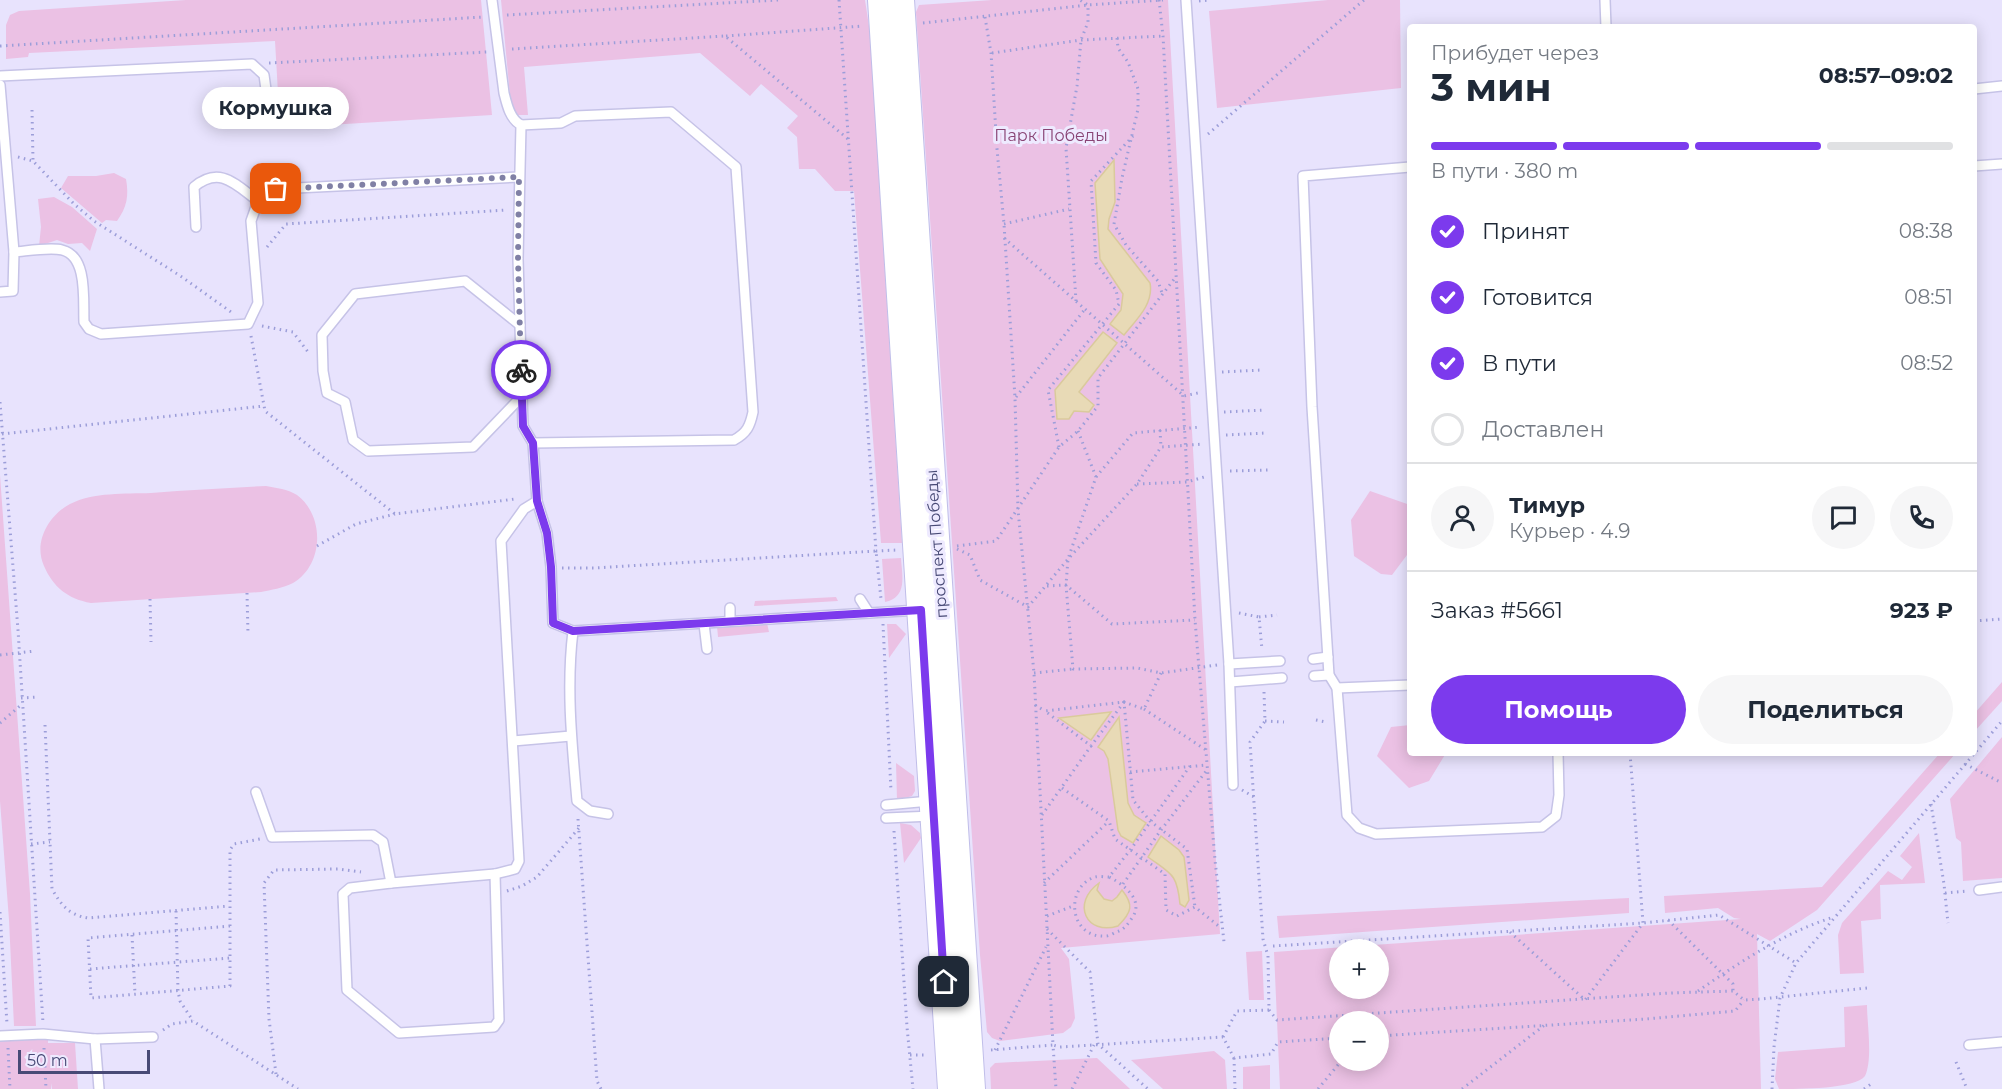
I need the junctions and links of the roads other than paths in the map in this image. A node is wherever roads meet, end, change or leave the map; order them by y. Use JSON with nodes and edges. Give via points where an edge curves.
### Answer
{"nodes":[{"id":1,"x":492,"y":0,"type":"edge"},
{"id":2,"x":880,"y":0,"type":"edge"},
{"id":3,"x":1186,"y":0,"type":"edge"},
{"id":4,"x":1605,"y":0,"type":"edge"},
{"id":5,"x":896,"y":17,"type":"edge"},
{"id":6,"x":1606,"y":24,"type":"edge"},
{"id":7,"x":0,"y":76,"type":"edge"},
{"id":8,"x":0,"y":85,"type":"edge"},
{"id":9,"x":2002,"y":86,"type":"edge"},
{"id":10,"x":1977,"y":89,"type":"edge"},
{"id":11,"x":268,"y":104,"type":"dead end"},
{"id":12,"x":521,"y":125,"type":"junction"},
{"id":13,"x":2002,"y":164,"type":"edge"},
{"id":14,"x":1977,"y":166,"type":"edge"},
{"id":15,"x":1407,"y":167,"type":"edge"},
{"id":16,"x":519,"y":177,"type":"junction"},
{"id":17,"x":258,"y":201,"type":"junction"},
{"id":18,"x":196,"y":227,"type":"dead end"},
{"id":19,"x":14,"y":252,"type":"junction"},
{"id":20,"x":0,"y":292,"type":"edge"},
{"id":21,"x":520,"y":325,"type":"junction"},
{"id":22,"x":522,"y":396,"type":"junction"},
{"id":23,"x":533,"y":443,"type":"junction"},
{"id":24,"x":537,"y":501,"type":"junction"},
{"id":25,"x":860,"y":599,"type":"dead end"},
{"id":26,"x":730,"y":608,"type":"dead end"},
{"id":27,"x":921,"y":610,"type":"junction"},
{"id":28,"x":869,"y":613,"type":"junction"},
{"id":29,"x":730,"y":621,"type":"junction"},
{"id":30,"x":704,"y":624,"type":"junction"},
{"id":31,"x":573,"y":631,"type":"junction"},
{"id":32,"x":707,"y":649,"type":"dead end"},
{"id":33,"x":1328,"y":657,"type":"junction"},
{"id":34,"x":1313,"y":659,"type":"dead end"},
{"id":35,"x":1280,"y":661,"type":"dead end"},
{"id":36,"x":1229,"y":664,"type":"junction"},
{"id":37,"x":1329,"y":675,"type":"junction"},
{"id":38,"x":1314,"y":676,"type":"dead end"},
{"id":39,"x":1281,"y":678,"type":"dead end"},
{"id":40,"x":1230,"y":682,"type":"junction"},
{"id":41,"x":1407,"y":685,"type":"edge"},
{"id":42,"x":1337,"y":688,"type":"junction"},
{"id":43,"x":571,"y":736,"type":"junction"},
{"id":44,"x":513,"y":741,"type":"junction"},
{"id":45,"x":1558,"y":756,"type":"edge"},
{"id":46,"x":1233,"y":785,"type":"dead end"},
{"id":47,"x":256,"y":792,"type":"dead end"},
{"id":48,"x":886,"y":805,"type":"dead end"},
{"id":49,"x":934,"y":808,"type":"junction"},
{"id":50,"x":608,"y":814,"type":"dead end"},
{"id":51,"x":886,"y":818,"type":"dead end"},
{"id":52,"x":495,"y":874,"type":"junction"},
{"id":53,"x":390,"y":879,"type":"junction"},
{"id":54,"x":2002,"y":887,"type":"edge"},
{"id":55,"x":1979,"y":890,"type":"road end"},
{"id":56,"x":4,"y":1036,"type":"edge"},
{"id":57,"x":153,"y":1037,"type":"road end"},
{"id":58,"x":95,"y":1039,"type":"junction"},
{"id":59,"x":2002,"y":1042,"type":"edge"},
{"id":60,"x":1969,"y":1045,"type":"dead end"},
{"id":61,"x":99,"y":1089,"type":"edge"},
{"id":62,"x":951,"y":1089,"type":"edge"},
{"id":63,"x":972,"y":1089,"type":"edge"}],
"edges":[{"from":1,"to":12,"type":"lane","via":[[508,108]]},
{"from":2,"to":5,"type":"main road","name":"проспект Победы"},
{"from":3,"to":36,"type":"lane"},
{"from":4,"to":6,"type":"lane"},
{"from":5,"to":27,"type":"main road","name":"проспект Победы"},
{"from":5,"to":63,"type":"main road","name":"проспект Победы"},
{"from":7,"to":11,"type":"lane","via":[[252,64],[264,75]]},
{"from":8,"to":19,"type":"lane"},
{"from":9,"to":10,"type":"lane"},
{"from":12,"to":16,"type":"lane"},
{"from":12,"to":23,"type":"lane","via":[[561,123],[575,116],[671,112],[736,167],[753,412],[749,427],[734,440]]},
{"from":13,"to":14,"type":"lane"},
{"from":15,"to":33,"type":"lane","via":[[1303,176],[1312,407]]},
{"from":16,"to":17,"type":"lane","via":[[276,189]]},
{"from":16,"to":21,"type":"lane"},
{"from":17,"to":18,"type":"lane","via":[[226,178],[204,178],[194,187]]},
{"from":17,"to":19,"type":"lane","via":[[251,221],[258,303],[248,324],[101,334],[84,322],[81,267],[75,257],[62,250]]},
{"from":19,"to":20,"type":"lane","via":[[13,291]]},
{"from":21,"to":22,"type":"lane"},
{"from":21,"to":22,"type":"lane","via":[[465,281],[355,294],[322,335],[327,393],[345,402],[353,440],[368,451],[472,447]]},
{"from":22,"to":23,"type":"lane","via":[[523,426]]},
{"from":23,"to":24,"type":"lane"},
{"from":24,"to":31,"type":"lane","via":[[547,533],[553,623]]},
{"from":24,"to":44,"type":"lane","via":[[524,509],[501,542]]},
{"from":25,"to":28,"type":"lane"},
{"from":26,"to":29,"type":"lane"},
{"from":27,"to":28,"type":"lane"},
{"from":27,"to":49,"type":"main road","name":"проспект Победы"},
{"from":28,"to":29,"type":"lane"},
{"from":29,"to":30,"type":"lane"},
{"from":30,"to":31,"type":"lane"},
{"from":30,"to":32,"type":"lane"},
{"from":31,"to":43,"type":"lane"},
{"from":33,"to":34,"type":"lane"},
{"from":33,"to":37,"type":"lane"},
{"from":35,"to":36,"type":"lane"},
{"from":36,"to":40,"type":"lane"},
{"from":37,"to":38,"type":"lane"},
{"from":37,"to":42,"type":"lane"},
{"from":39,"to":40,"type":"lane"},
{"from":40,"to":46,"type":"lane"},
{"from":41,"to":42,"type":"lane"},
{"from":42,"to":45,"type":"lane","via":[[1347,815],[1359,828],[1376,834],[1542,827],[1556,816]]},
{"from":43,"to":44,"type":"lane"},
{"from":43,"to":50,"type":"lane","via":[[577,801],[590,811]]},
{"from":44,"to":52,"type":"lane","via":[[519,861],[514,869]]},
{"from":47,"to":53,"type":"lane","via":[[272,837],[373,834],[383,842]]},
{"from":48,"to":49,"type":"lane"},
{"from":49,"to":51,"type":"lane"},
{"from":49,"to":62,"type":"main road","name":"проспект Победы"},
{"from":52,"to":53,"type":"lane"},
{"from":52,"to":53,"type":"lane","via":[[499,1020],[494,1027],[399,1033],[347,990],[343,894],[350,888]]},
{"from":54,"to":55,"type":"lane"},
{"from":56,"to":58,"type":"lane","via":[[43,1034]]},
{"from":57,"to":58,"type":"lane"},
{"from":58,"to":61,"type":"lane"},
{"from":59,"to":60,"type":"lane"}]}
